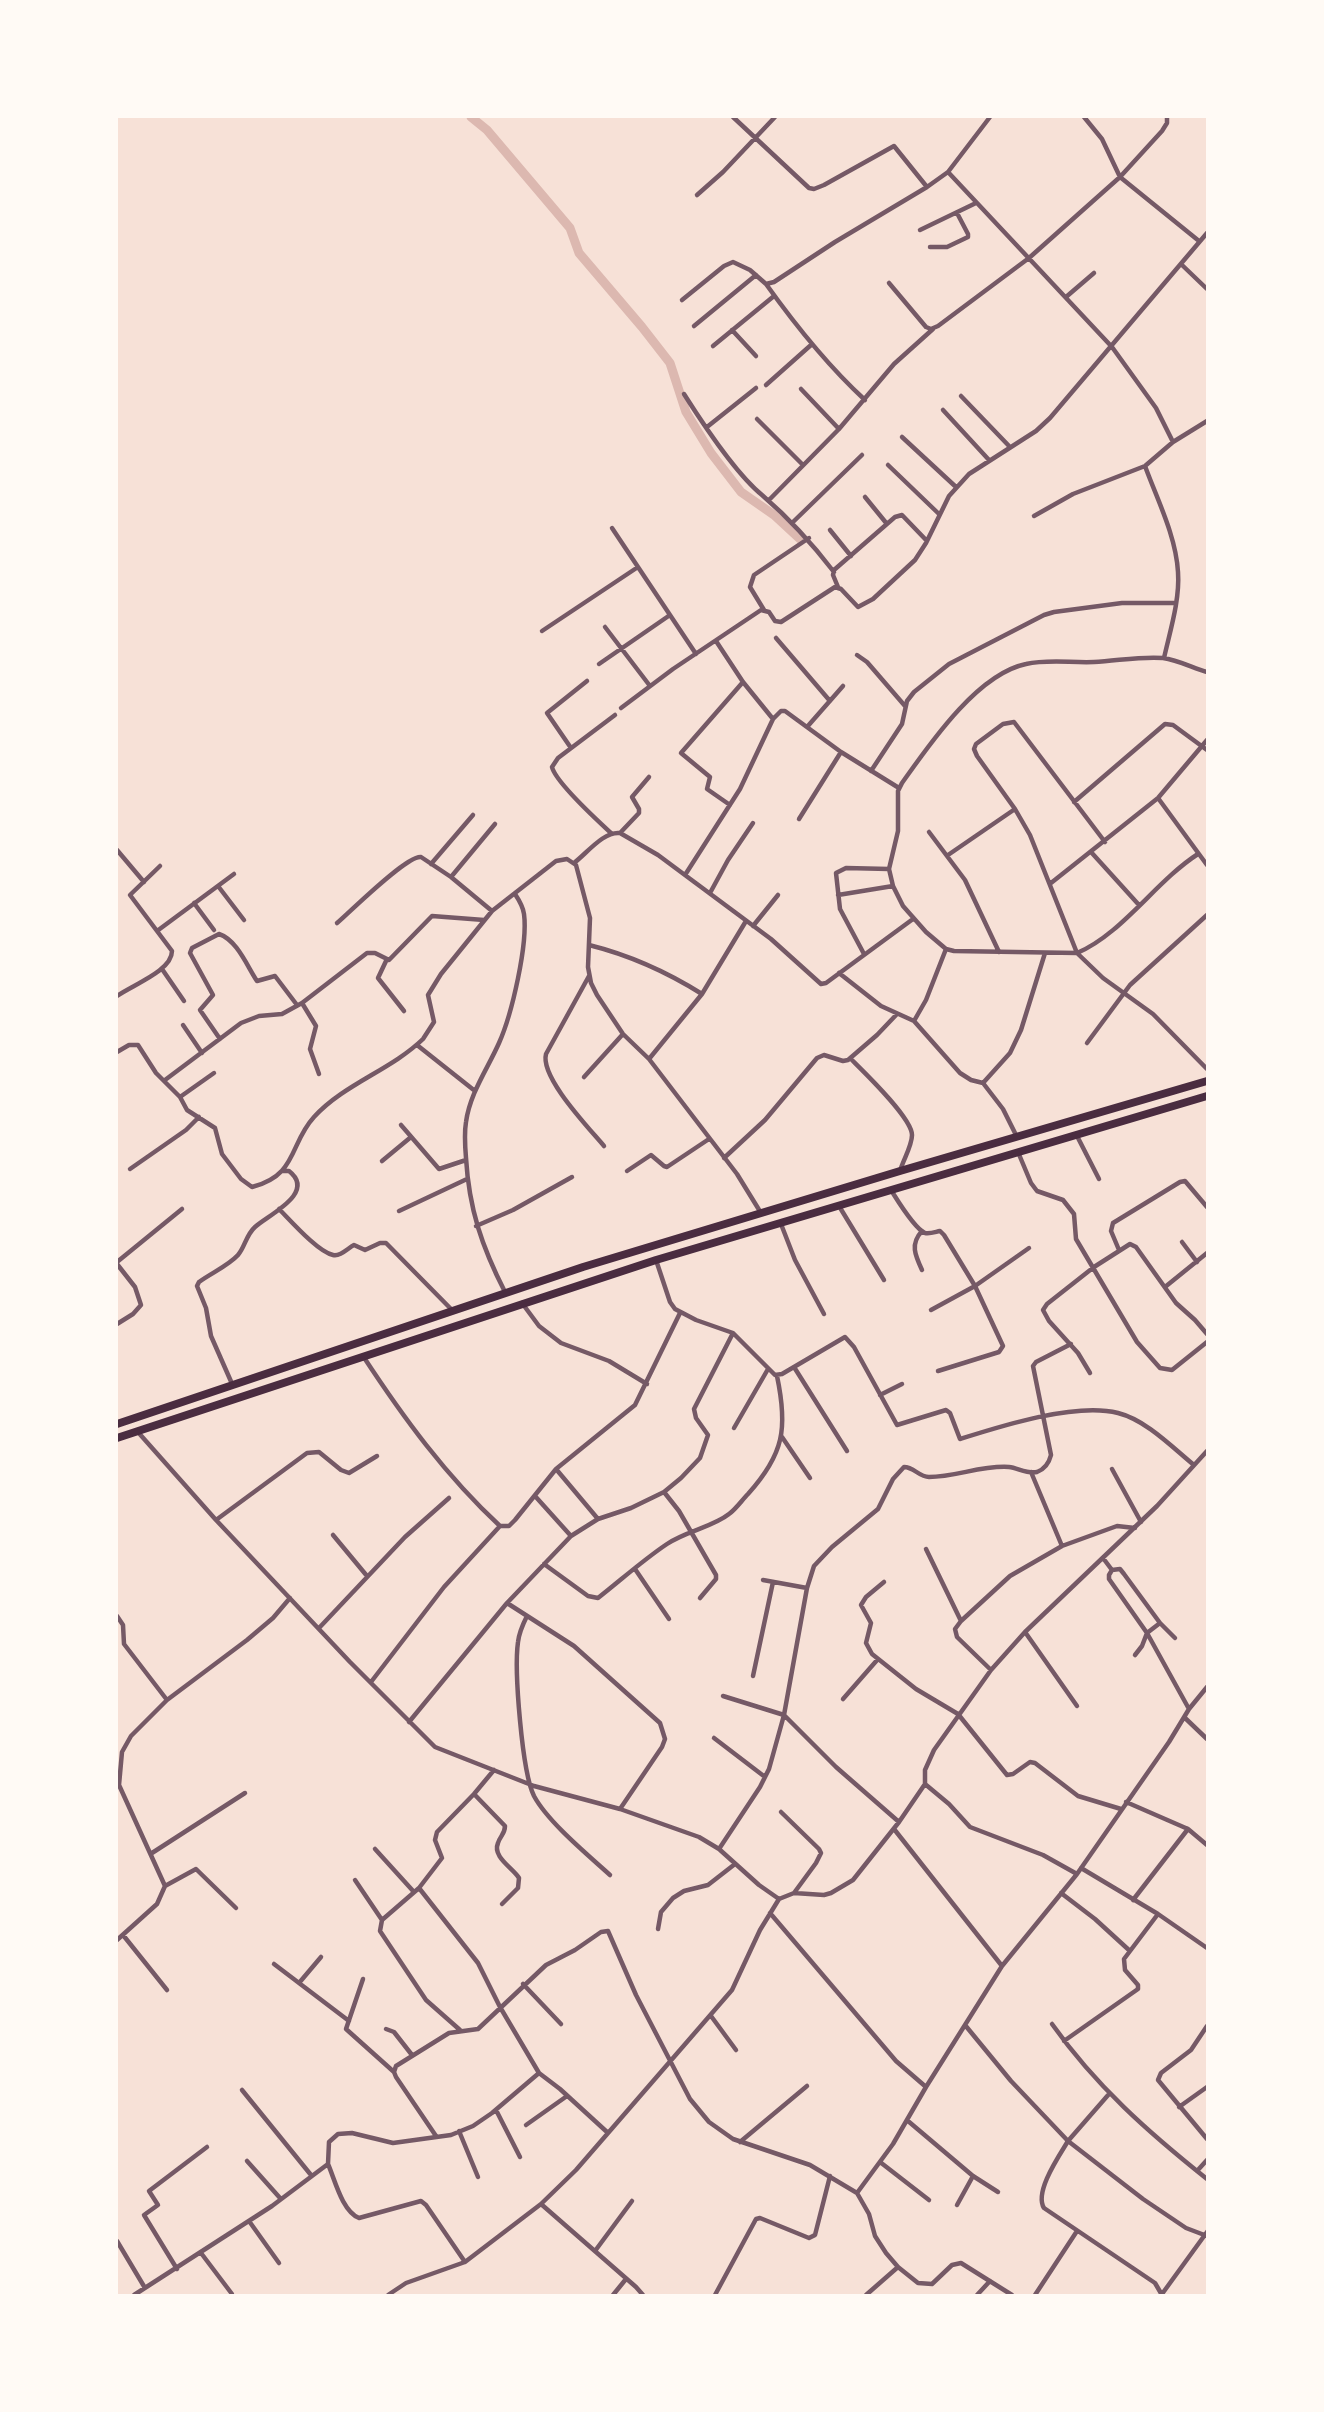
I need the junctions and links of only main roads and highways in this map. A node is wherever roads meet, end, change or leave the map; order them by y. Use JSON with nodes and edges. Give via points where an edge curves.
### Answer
{"nodes":[{"id":1,"x":1207,"y":1082,"type":"edge"},
{"id":2,"x":1207,"y":1096,"type":"edge"},
{"id":3,"x":1108,"y":1110,"type":"junction"},
{"id":4,"x":1111,"y":1124,"type":"junction"},
{"id":5,"x":117,"y":1424,"type":"edge"},
{"id":6,"x":117,"y":1438,"type":"edge"}],
"edges":[{"from":1,"to":3,"type":"highway"},
{"from":2,"to":4,"type":"highway"},
{"from":3,"to":4,"type":"highway"},
{"from":3,"to":5,"type":"highway","via":[[505,1292]]},
{"from":4,"to":6,"type":"highway","via":[[656,1260]]}]}
